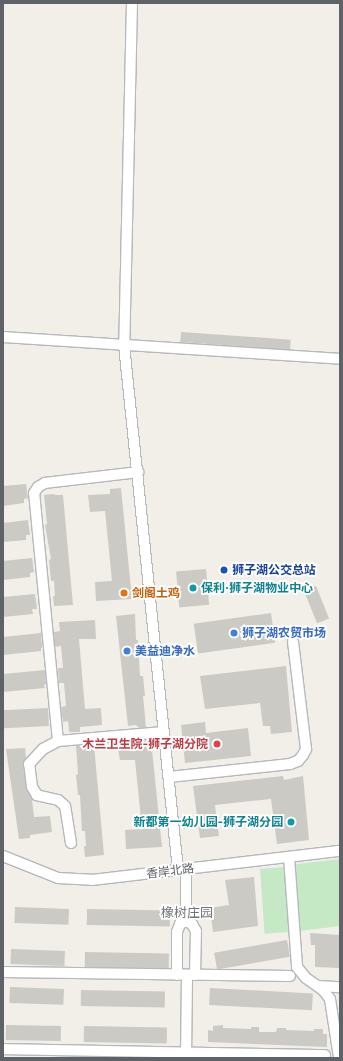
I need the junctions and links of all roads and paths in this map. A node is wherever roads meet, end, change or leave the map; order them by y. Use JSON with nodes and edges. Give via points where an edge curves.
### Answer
{"nodes":[{"id":1,"x":132,"y":3,"type":"edge"},
{"id":2,"x":3,"y":337,"type":"edge"},
{"id":3,"x":124,"y":345,"type":"junction"},
{"id":4,"x":340,"y":359,"type":"edge"},
{"id":5,"x":138,"y":472,"type":"junction"},
{"id":6,"x":293,"y":642,"type":"dead end"},
{"id":7,"x":164,"y":732,"type":"junction"},
{"id":8,"x":58,"y":740,"type":"junction"},
{"id":9,"x":169,"y":777,"type":"junction"},
{"id":10,"x":71,"y":843,"type":"dead end"},
{"id":11,"x":340,"y":851,"type":"edge"},
{"id":12,"x":3,"y":856,"type":"edge"},
{"id":13,"x":289,"y":857,"type":"junction"},
{"id":14,"x":182,"y":870,"type":"junction"},
{"id":15,"x":186,"y":921,"type":"junction"},
{"id":16,"x":3,"y":972,"type":"edge"},
{"id":17,"x":186,"y":975,"type":"junction"},
{"id":18,"x":290,"y":976,"type":"dead end"},
{"id":19,"x":318,"y":986,"type":"junction"},
{"id":20,"x":340,"y":986,"type":"edge"},
{"id":21,"x":3,"y":1049,"type":"edge"},
{"id":22,"x":186,"y":1055,"type":"edge"},
{"id":23,"x":325,"y":1055,"type":"dead end"},
{"id":24,"x":339,"y":1058,"type":"edge"}],
"edges":[{"from":1,"to":3,"type":"street"},
{"from":2,"to":3,"type":"street"},
{"from":3,"to":4,"type":"street"},
{"from":3,"to":5,"type":"street"},
{"from":5,"to":7,"type":"street"},
{"from":5,"to":8,"type":"street","via":[[45,483],[38,487],[34,494]]},
{"from":6,"to":9,"type":"street","via":[[306,749],[298,761]]},
{"from":7,"to":8,"type":"street"},
{"from":7,"to":9,"type":"street"},
{"from":8,"to":10,"type":"street","via":[[43,749],[29,764],[32,787],[37,794],[58,800],[65,806]]},
{"from":9,"to":14,"type":"street"},
{"from":11,"to":13,"type":"street","name":"香岸北路"},
{"from":12,"to":14,"type":"street","name":"香岸北路","via":[[58,878],[92,880]]},
{"from":13,"to":14,"type":"street","name":"香岸北路"},
{"from":13,"to":19,"type":"street","via":[[297,967],[300,973]]},
{"from":14,"to":15,"type":"street"},
{"from":15,"to":17,"type":"street","via":[[180,924],[177,932]]},
{"from":15,"to":17,"type":"street","via":[[192,924],[196,931]]},
{"from":16,"to":17,"type":"street"},
{"from":17,"to":18,"type":"street"},
{"from":17,"to":22,"type":"street"},
{"from":19,"to":20,"type":"street"},
{"from":19,"to":24,"type":"street","via":[[330,999]]},
{"from":21,"to":22,"type":"street"},
{"from":22,"to":23,"type":"street"}]}
